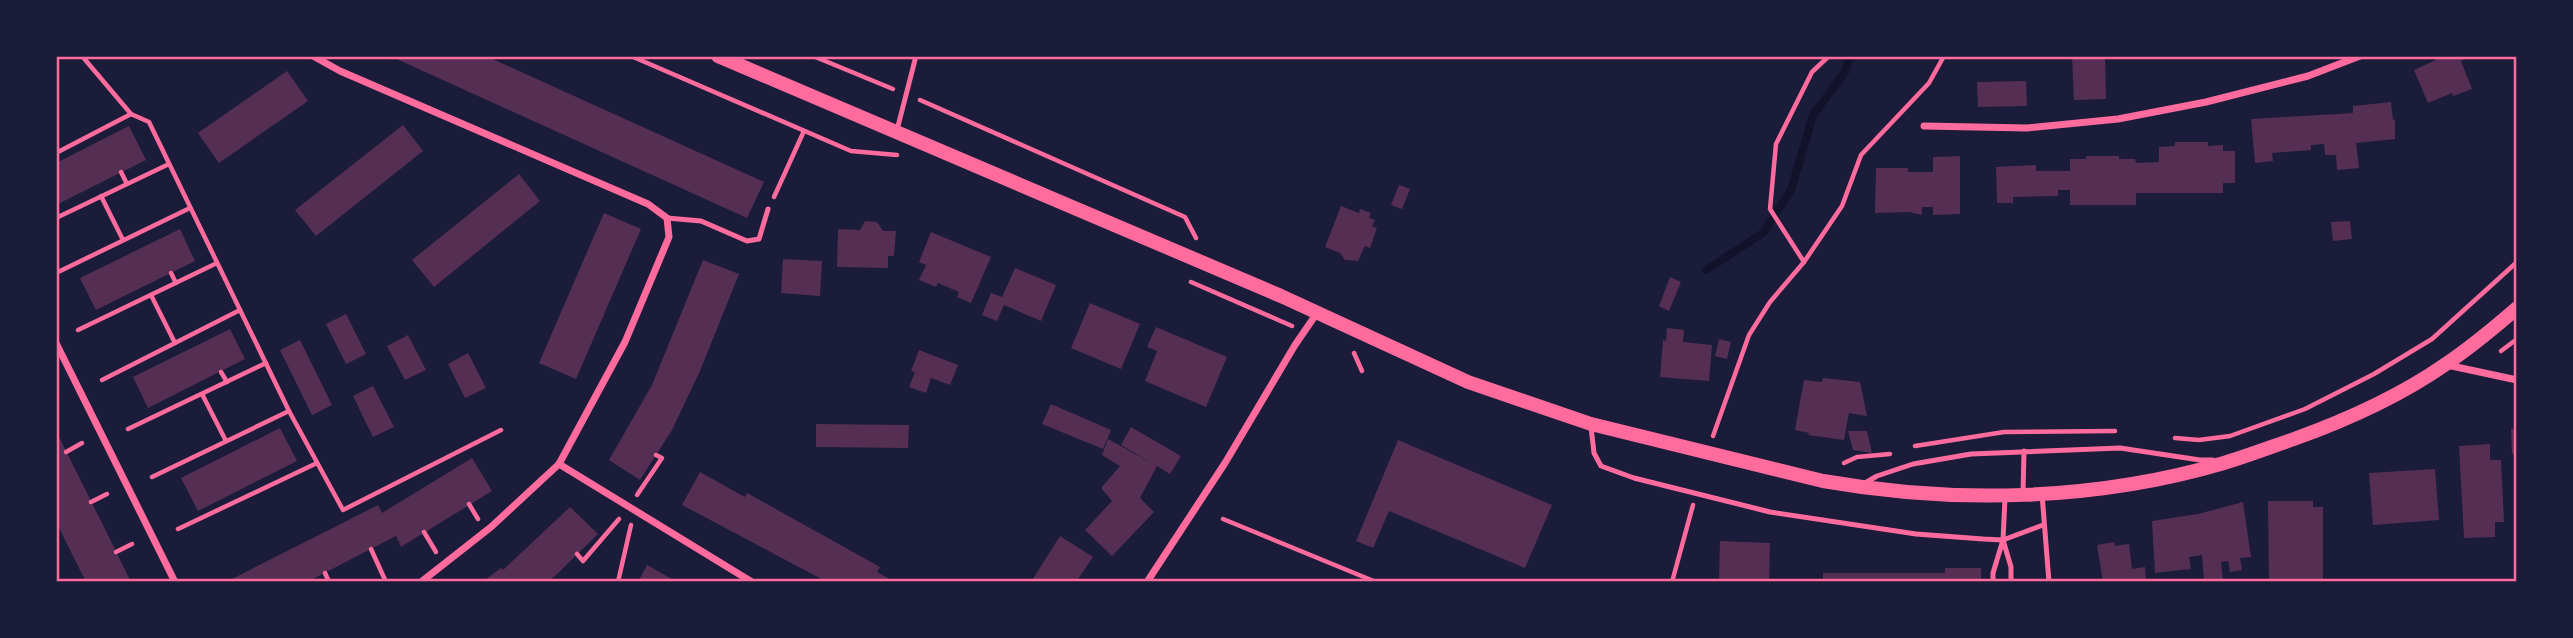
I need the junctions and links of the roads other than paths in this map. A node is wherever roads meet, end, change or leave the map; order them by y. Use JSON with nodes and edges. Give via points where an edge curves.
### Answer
{"nodes":[{"id":1,"x":313,"y":56,"type":"edge"},
{"id":2,"x":718,"y":56,"type":"edge"},
{"id":3,"x":916,"y":56,"type":"edge"},
{"id":4,"x":2360,"y":56,"type":"edge"},
{"id":5,"x":1924,"y":126,"type":"dead end"},
{"id":6,"x":896,"y":133,"type":"junction"},
{"id":7,"x":768,"y":209,"type":"road end"},
{"id":8,"x":667,"y":218,"type":"junction"},
{"id":9,"x":2517,"y":308,"type":"edge"},
{"id":10,"x":1317,"y":313,"type":"junction"},
{"id":11,"x":56,"y":344,"type":"edge"},
{"id":12,"x":2446,"y":365,"type":"junction"},
{"id":13,"x":2517,"y":380,"type":"edge"},
{"id":14,"x":1591,"y":424,"type":"junction"},
{"id":15,"x":2024,"y":451,"type":"junction"},
{"id":16,"x":2241,"y":458,"type":"junction"},
{"id":17,"x":559,"y":464,"type":"junction"},
{"id":18,"x":1858,"y":487,"type":"junction"},
{"id":19,"x":2042,"y":493,"type":"junction"},
{"id":20,"x":2024,"y":494,"type":"junction"},
{"id":21,"x":2005,"y":495,"type":"junction"},
{"id":22,"x":2043,"y":526,"type":"junction"},
{"id":23,"x":2003,"y":540,"type":"junction"},
{"id":24,"x":175,"y":582,"type":"edge"},
{"id":25,"x":421,"y":582,"type":"edge"},
{"id":26,"x":752,"y":582,"type":"edge"},
{"id":27,"x":1147,"y":582,"type":"edge"},
{"id":28,"x":1993,"y":582,"type":"edge"},
{"id":29,"x":2011,"y":582,"type":"edge"},
{"id":30,"x":2049,"y":582,"type":"edge"}],
"edges":[{"from":1,"to":8,"type":"street","via":[[648,204]]},
{"from":2,"to":6,"type":"main road"},
{"from":3,"to":6,"type":"lane"},
{"from":4,"to":5,"type":"street","via":[[2308,76],[2118,120],[2027,128]]},
{"from":6,"to":10,"type":"main road"},
{"from":7,"to":8,"type":"lane","via":[[759,239],[747,241],[701,221]]},
{"from":8,"to":17,"type":"street","via":[[669,237],[625,342]]},
{"from":9,"to":12,"type":"main road"},
{"from":10,"to":14,"type":"main road","via":[[1468,382]]},
{"from":10,"to":27,"type":"street"},
{"from":11,"to":24,"type":"street"},
{"from":12,"to":13,"type":"street"},
{"from":12,"to":16,"type":"main road","via":[[2336,424]]},
{"from":14,"to":18,"type":"main road"},
{"from":14,"to":23,"type":"lane","via":[[1594,453],[1601,466],[1634,478],[1770,512],[1916,534]]},
{"from":15,"to":16,"type":"lane","via":[[2120,448],[2200,460]]},
{"from":15,"to":18,"type":"lane","via":[[1913,464]]},
{"from":15,"to":20,"type":"lane"},
{"from":16,"to":19,"type":"main road","via":[[2151,480]]},
{"from":17,"to":25,"type":"street","via":[[491,527]]},
{"from":17,"to":26,"type":"street"},
{"from":18,"to":21,"type":"main road","via":[[1915,494]]},
{"from":19,"to":20,"type":"main road"},
{"from":19,"to":22,"type":"lane"},
{"from":20,"to":21,"type":"main road"},
{"from":21,"to":23,"type":"lane"},
{"from":22,"to":23,"type":"lane"},
{"from":22,"to":30,"type":"lane"},
{"from":23,"to":28,"type":"lane"},
{"from":23,"to":29,"type":"lane"}]}
